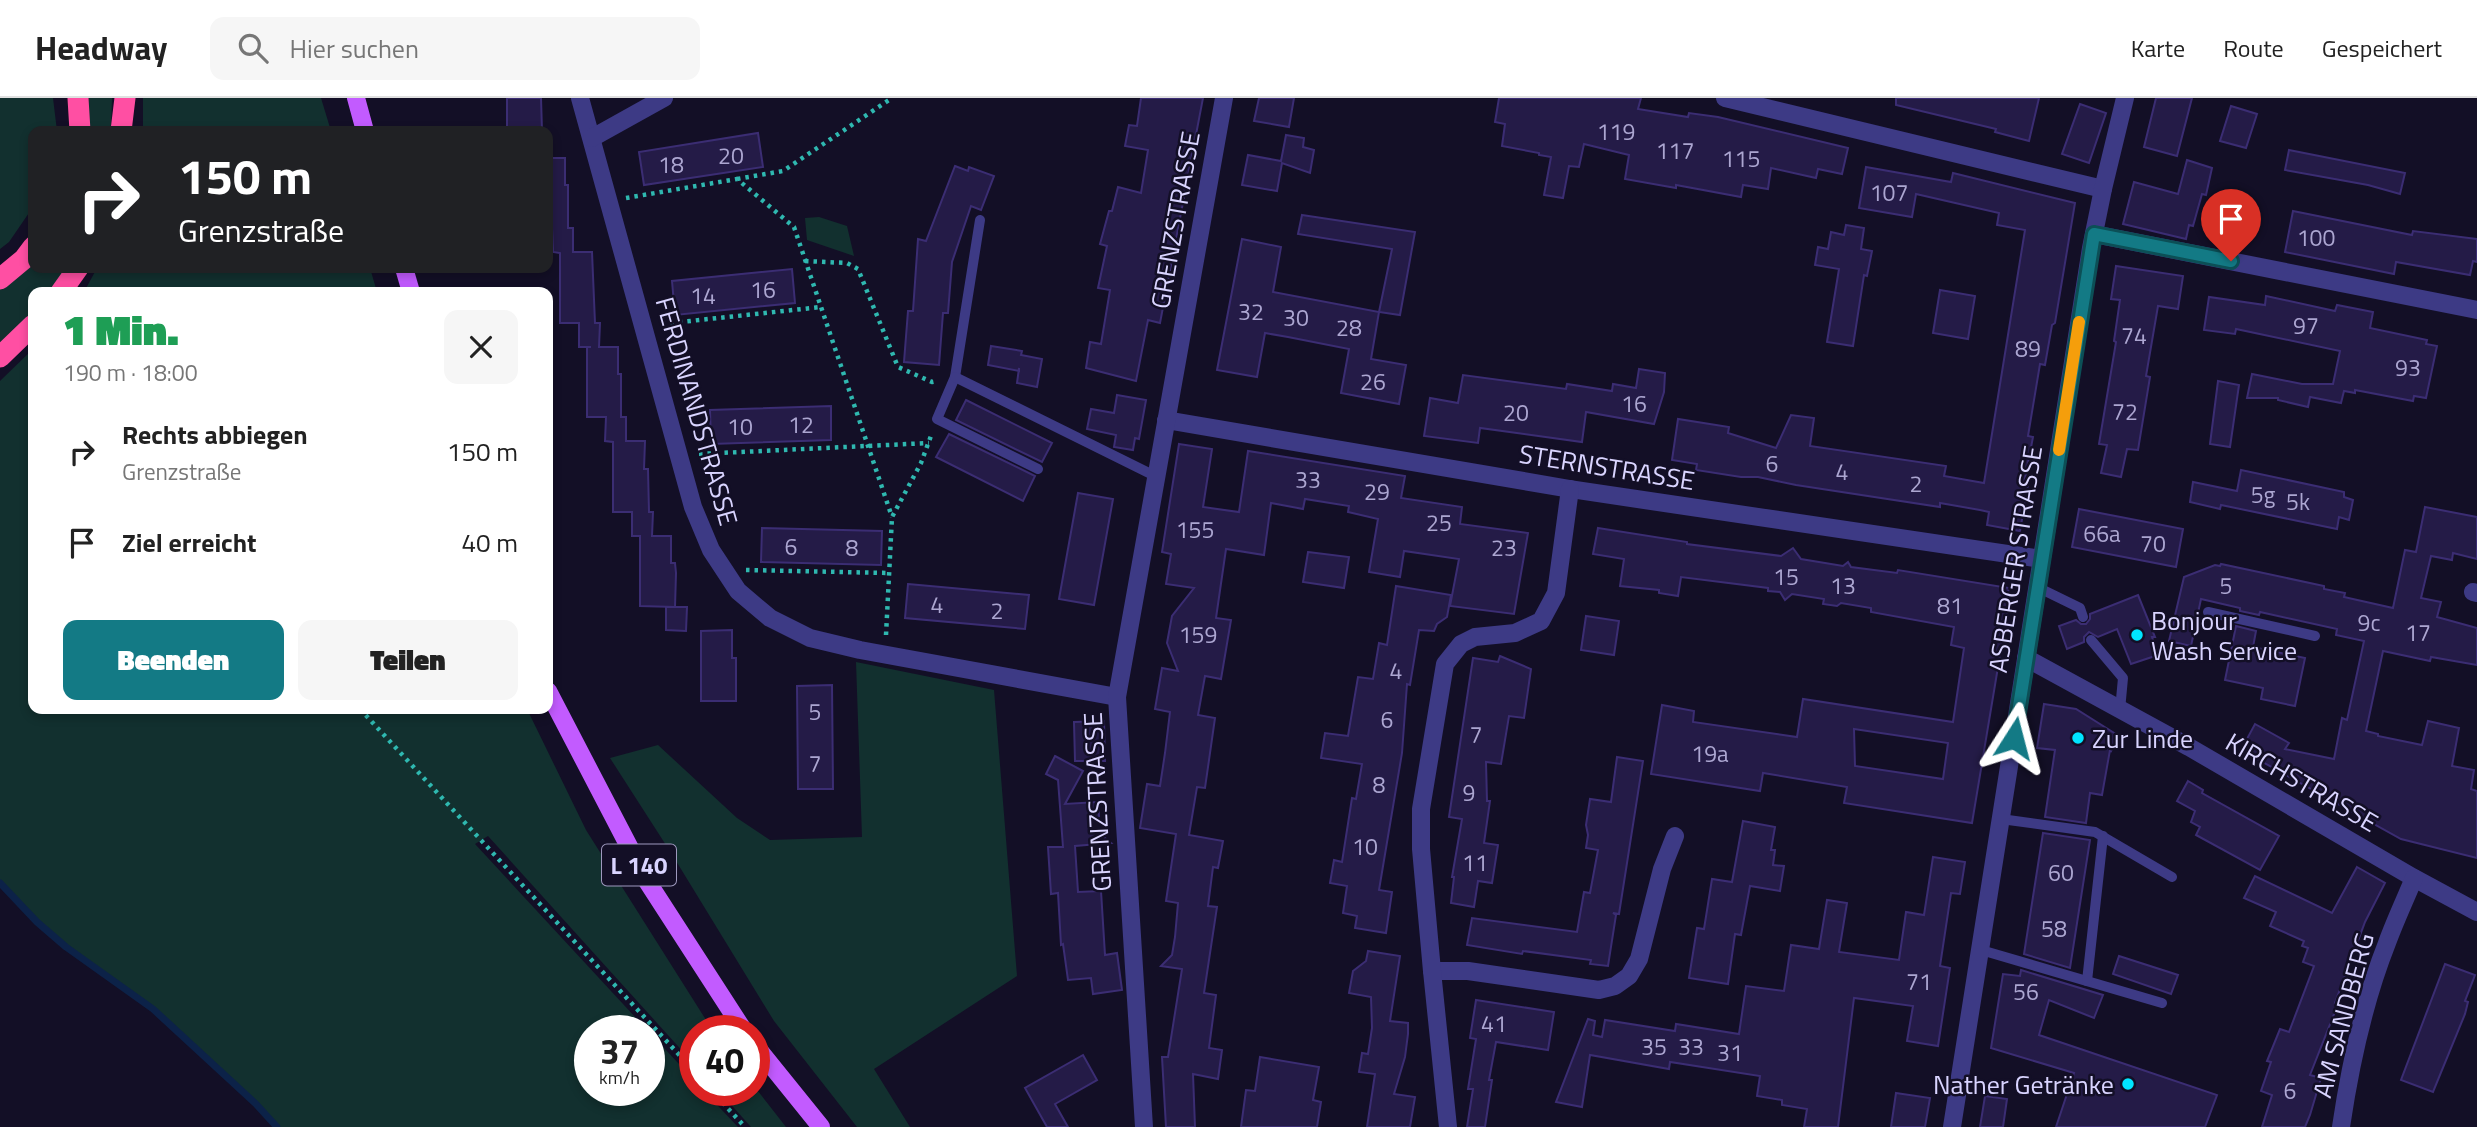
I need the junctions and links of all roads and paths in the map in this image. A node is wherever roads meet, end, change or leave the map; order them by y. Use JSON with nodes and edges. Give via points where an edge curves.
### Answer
{"nodes":[{"id":1,"x":78,"y":98,"type":"edge"},
{"id":2,"x":125,"y":98,"type":"edge"},
{"id":3,"x":356,"y":98,"type":"edge"},
{"id":4,"x":580,"y":98,"type":"edge"},
{"id":5,"x":664,"y":98,"type":"edge"},
{"id":6,"x":892,"y":98,"type":"edge"},
{"id":7,"x":1224,"y":98,"type":"edge"},
{"id":8,"x":1725,"y":98,"type":"edge"},
{"id":9,"x":2125,"y":98,"type":"edge"},
{"id":10,"x":1777,"y":104,"type":"edge"},
{"id":11,"x":80,"y":126,"type":"edge"},
{"id":12,"x":122,"y":126,"type":"edge"},
{"id":13,"x":364,"y":126,"type":"edge"},
{"id":14,"x":592,"y":138,"type":"junction"},
{"id":15,"x":737,"y":179,"type":"junction"},
{"id":16,"x":2102,"y":189,"type":"junction"},
{"id":17,"x":609,"y":201,"type":"junction"},
{"id":18,"x":980,"y":220,"type":"dead end"},
{"id":19,"x":2092,"y":241,"type":"junction"},
{"id":20,"x":28,"y":254,"type":"edge"},
{"id":21,"x":805,"y":261,"type":"junction"},
{"id":22,"x":0,"y":279,"type":"edge"},
{"id":23,"x":821,"y":307,"type":"junction"},
{"id":24,"x":2477,"y":310,"type":"edge"},
{"id":25,"x":643,"y":326,"type":"junction"},
{"id":26,"x":28,"y":331,"type":"edge"},
{"id":27,"x":0,"y":357,"type":"edge"},
{"id":28,"x":955,"y":377,"type":"junction"},
{"id":29,"x":937,"y":419,"type":"junction"},
{"id":30,"x":1166,"y":421,"type":"junction"},
{"id":31,"x":929,"y":443,"type":"junction"},
{"id":32,"x":868,"y":446,"type":"junction"},
{"id":33,"x":679,"y":455,"type":"junction"},
{"id":34,"x":1038,"y":469,"type":"dead end"},
{"id":35,"x":1155,"y":476,"type":"junction"},
{"id":36,"x":1570,"y":489,"type":"junction"},
{"id":37,"x":892,"y":517,"type":"junction"},
{"id":38,"x":2041,"y":559,"type":"junction"},
{"id":39,"x":889,"y":573,"type":"junction"},
{"id":40,"x":728,"y":576,"type":"junction"},
{"id":41,"x":2037,"y":587,"type":"junction"},
{"id":42,"x":2207,"y":612,"type":"dead end"},
{"id":43,"x":2083,"y":617,"type":"dead end"},
{"id":44,"x":2315,"y":636,"type":"dead end"},
{"id":45,"x":2091,"y":639,"type":"dead end"},
{"id":46,"x":885,"y":654,"type":"junction"},
{"id":47,"x":2026,"y":658,"type":"junction"},
{"id":48,"x":1117,"y":697,"type":"junction"},
{"id":49,"x":553,"y":701,"type":"edge"},
{"id":50,"x":2120,"y":710,"type":"junction"},
{"id":51,"x":365,"y":714,"type":"edge"},
{"id":52,"x":2001,"y":819,"type":"junction"},
{"id":53,"x":1675,"y":836,"type":"dead end"},
{"id":54,"x":2103,"y":836,"type":"junction"},
{"id":55,"x":2172,"y":877,"type":"dead end"},
{"id":56,"x":2414,"y":878,"type":"junction"},
{"id":57,"x":2477,"y":912,"type":"edge"},
{"id":58,"x":1981,"y":950,"type":"junction"},
{"id":59,"x":1432,"y":971,"type":"junction"},
{"id":60,"x":2087,"y":981,"type":"junction"},
{"id":61,"x":2162,"y":1003,"type":"dead end"},
{"id":62,"x":734,"y":1015,"type":"edge"},
{"id":63,"x":679,"y":1055,"type":"edge"},
{"id":64,"x":770,"y":1064,"type":"edge"},
{"id":65,"x":726,"y":1106,"type":"edge"},
{"id":66,"x":745,"y":1127,"type":"edge"},
{"id":67,"x":821,"y":1127,"type":"edge"},
{"id":68,"x":1144,"y":1127,"type":"edge"},
{"id":69,"x":1448,"y":1127,"type":"edge"},
{"id":70,"x":1952,"y":1127,"type":"edge"},
{"id":71,"x":2341,"y":1127,"type":"edge"}],
"edges":[{"from":1,"to":11,"type":"highway"},
{"from":2,"to":12,"type":"highway"},
{"from":3,"to":13,"type":"main road"},
{"from":4,"to":14,"type":"street","name":"FERDINANDSTRASSE"},
{"from":5,"to":14,"type":"street"},
{"from":6,"to":15,"type":"path","via":[[783,171]]},
{"from":7,"to":30,"type":"street","name":"GRENZSTRASSE"},
{"from":8,"to":10,"type":"street"},
{"from":9,"to":16,"type":"street","name":"ASBERGER STRASSE"},
{"from":10,"to":16,"type":"street"},
{"from":14,"to":17,"type":"street","name":"FERDINANDSTRASSE"},
{"from":15,"to":17,"type":"path"},
{"from":15,"to":21,"type":"path","via":[[794,227]]},
{"from":16,"to":19,"type":"street","name":"ASBERGER STRASSE"},
{"from":17,"to":25,"type":"street","name":"FERDINANDSTRASSE"},
{"from":18,"to":28,"type":"lane"},
{"from":19,"to":24,"type":"street"},
{"from":19,"to":38,"type":"street","name":"ASBERGER STRASSE"},
{"from":20,"to":22,"type":"highway"},
{"from":21,"to":23,"type":"path"},
{"from":21,"to":28,"type":"path","via":[[847,263],[858,269],[898,367],[932,382]]},
{"from":23,"to":25,"type":"path"},
{"from":23,"to":32,"type":"path"},
{"from":25,"to":33,"type":"street","name":"FERDINANDSTRASSE"},
{"from":26,"to":27,"type":"highway"},
{"from":28,"to":29,"type":"lane"},
{"from":28,"to":35,"type":"lane"},
{"from":29,"to":31,"type":"path"},
{"from":29,"to":34,"type":"lane"},
{"from":30,"to":35,"type":"street","name":"GRENZSTRASSE"},
{"from":30,"to":36,"type":"street","name":"STERNSTRASSE"},
{"from":31,"to":32,"type":"path"},
{"from":31,"to":37,"type":"path"},
{"from":32,"to":33,"type":"path"},
{"from":32,"to":37,"type":"path"},
{"from":33,"to":40,"type":"street","name":"FERDINANDSTRASSE","via":[[693,507]]},
{"from":35,"to":48,"type":"street","name":"GRENZSTRASSE"},
{"from":36,"to":38,"type":"street","name":"STERNSTRASSE"},
{"from":36,"to":59,"type":"street","via":[[1556,593],[1541,621],[1515,633],[1475,637],[1461,644],[1445,664],[1421,809]]},
{"from":37,"to":39,"type":"path"},
{"from":38,"to":41,"type":"street","name":"ASBERGER STRASSE"},
{"from":39,"to":40,"type":"path","via":[[746,570]]},
{"from":39,"to":46,"type":"path"},
{"from":40,"to":46,"type":"street","name":"FERDINANDSTRASSE","via":[[738,591],[770,618],[810,638]]},
{"from":41,"to":43,"type":"lane","via":[[2080,608]]},
{"from":41,"to":47,"type":"street","name":"ASBERGER STRASSE"},
{"from":42,"to":44,"type":"lane"},
{"from":45,"to":50,"type":"lane","via":[[2123,678]]},
{"from":46,"to":48,"type":"street","name":"FERDINANDSTRASSE"},
{"from":47,"to":50,"type":"street","name":"KIRCHSTRASSE"},
{"from":47,"to":52,"type":"street","name":"ASBERGER STRASSE"},
{"from":48,"to":68,"type":"street","name":"GRENZSTRASSE"},
{"from":49,"to":62,"type":"main road","number":"L 140","via":[[647,881]]},
{"from":50,"to":56,"type":"street","name":"KIRCHSTRASSE"},
{"from":51,"to":63,"type":"path"},
{"from":52,"to":54,"type":"lane"},
{"from":52,"to":58,"type":"street","name":"ASBERGER STRASSE"},
{"from":53,"to":59,"type":"street","via":[[1639,959],[1629,976],[1615,986],[1599,990],[1468,971]]},
{"from":54,"to":55,"type":"lane"},
{"from":54,"to":60,"type":"lane"},
{"from":56,"to":57,"type":"street","name":"KIRCHSTRASSE"},
{"from":56,"to":71,"type":"street","name":"AM SANDBERG","via":[[2372,987]]},
{"from":58,"to":60,"type":"lane"},
{"from":58,"to":70,"type":"street","name":"ASBERGER STRASSE"},
{"from":59,"to":69,"type":"street"},
{"from":60,"to":61,"type":"lane"},
{"from":64,"to":67,"type":"main road"},
{"from":65,"to":66,"type":"path"}]}
